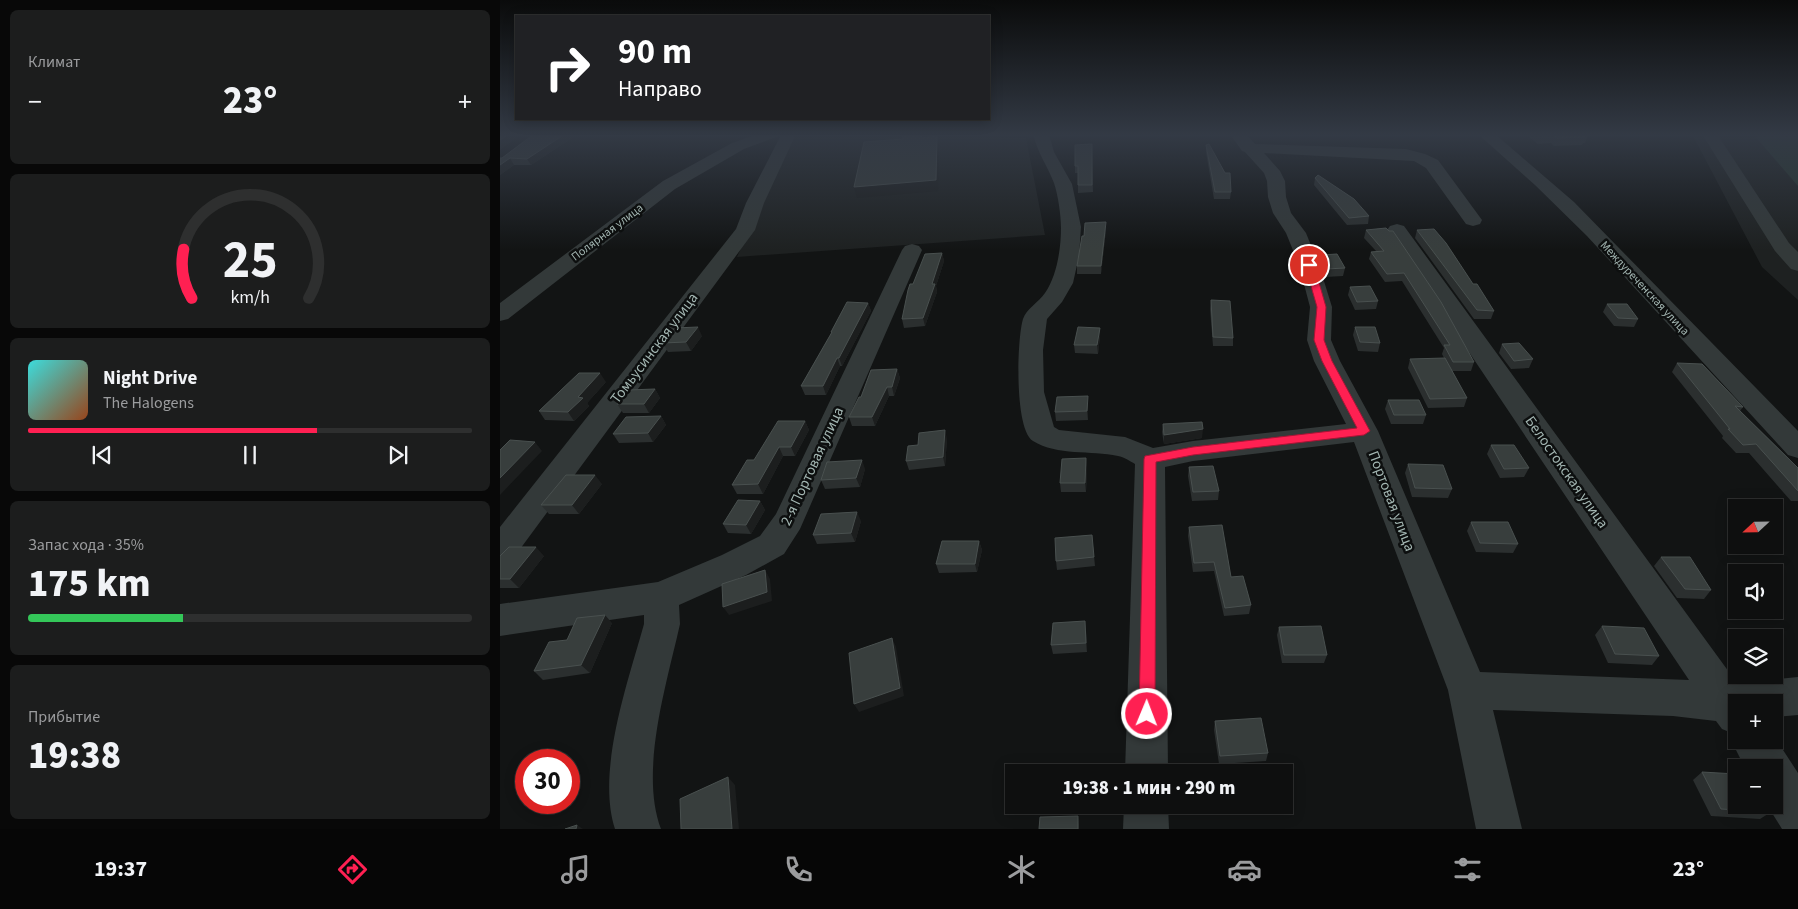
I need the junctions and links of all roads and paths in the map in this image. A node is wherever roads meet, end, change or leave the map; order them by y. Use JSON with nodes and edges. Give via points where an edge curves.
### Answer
{"nodes":[{"id":1,"x":691,"y":173,"type":"edge"},
{"id":2,"x":770,"y":173,"type":"edge"},
{"id":3,"x":1057,"y":173,"type":"edge"},
{"id":4,"x":1273,"y":173,"type":"edge"},
{"id":5,"x":1438,"y":173,"type":"edge"},
{"id":6,"x":1533,"y":173,"type":"edge"},
{"id":7,"x":1734,"y":173,"type":"edge"},
{"id":8,"x":1473,"y":220,"type":"dead end"},
{"id":9,"x":1397,"y":230,"type":"dead end"},
{"id":10,"x":912,"y":250,"type":"dead end"},
{"id":11,"x":1798,"y":265,"type":"edge"},
{"id":12,"x":544,"y":280,"type":"junction"},
{"id":13,"x":500,"y":288,"type":"edge"},
{"id":14,"x":500,"y":314,"type":"edge"},
{"id":15,"x":1364,"y":431,"type":"junction"},
{"id":16,"x":1798,"y":448,"type":"edge"},
{"id":17,"x":1150,"y":459,"type":"junction"},
{"id":18,"x":500,"y":551,"type":"edge"},
{"id":19,"x":661,"y":597,"type":"junction"},
{"id":20,"x":500,"y":620,"type":"edge"},
{"id":21,"x":1468,"y":690,"type":"junction"},
{"id":22,"x":1798,"y":696,"type":"edge"},
{"id":23,"x":1783,"y":699,"type":"edge"},
{"id":24,"x":1728,"y":703,"type":"edge"},
{"id":25,"x":1728,"y":708,"type":"edge"},
{"id":26,"x":1146,"y":764,"type":"edge"},
{"id":27,"x":1783,"y":790,"type":"edge"},
{"id":28,"x":1146,"y":814,"type":"edge"},
{"id":29,"x":1798,"y":814,"type":"edge"},
{"id":30,"x":638,"y":829,"type":"edge"},
{"id":31,"x":1146,"y":829,"type":"edge"},
{"id":32,"x":1499,"y":829,"type":"edge"}],
"edges":[{"from":1,"to":12,"type":"street","name":"Полярная улица","via":[[669,185]]},
{"from":2,"to":18,"type":"street","name":"Томьусинская улица","via":[[745,230]]},
{"from":3,"to":17,"type":"street","via":[[1063,184],[1071,227],[1069,256],[1062,284],[1035,318],[1031,392],[1041,433],[1055,439],[1125,447]]},
{"from":4,"to":15,"type":"street","name":"Портовая улица","via":[[1282,213],[1296,233],[1322,307],[1319,340]]},
{"from":5,"to":8,"type":"street"},
{"from":6,"to":16,"type":"street","name":"Междуреченская улица"},
{"from":7,"to":11,"type":"street","via":[[1782,247]]},
{"from":9,"to":24,"type":"street","name":"Белостокская улица"},
{"from":10,"to":19,"type":"street","name":"2-я Портовая улица","via":[[789,520],[772,545]]},
{"from":12,"to":13,"type":"street"},
{"from":12,"to":14,"type":"street","name":"Полярная улица"},
{"from":15,"to":17,"type":"street"},
{"from":15,"to":21,"type":"street","name":"Портовая улица"},
{"from":17,"to":26,"type":"street"},
{"from":19,"to":20,"type":"street","name":"2-я Портовая улица"},
{"from":19,"to":30,"type":"street","via":[[662,624],[633,743],[632,812]]},
{"from":21,"to":25,"type":"street","via":[[1673,697]]},
{"from":21,"to":32,"type":"street","name":"Портовая улица"},
{"from":22,"to":23,"type":"street"},
{"from":27,"to":29,"type":"street"},
{"from":28,"to":31,"type":"street"}]}
